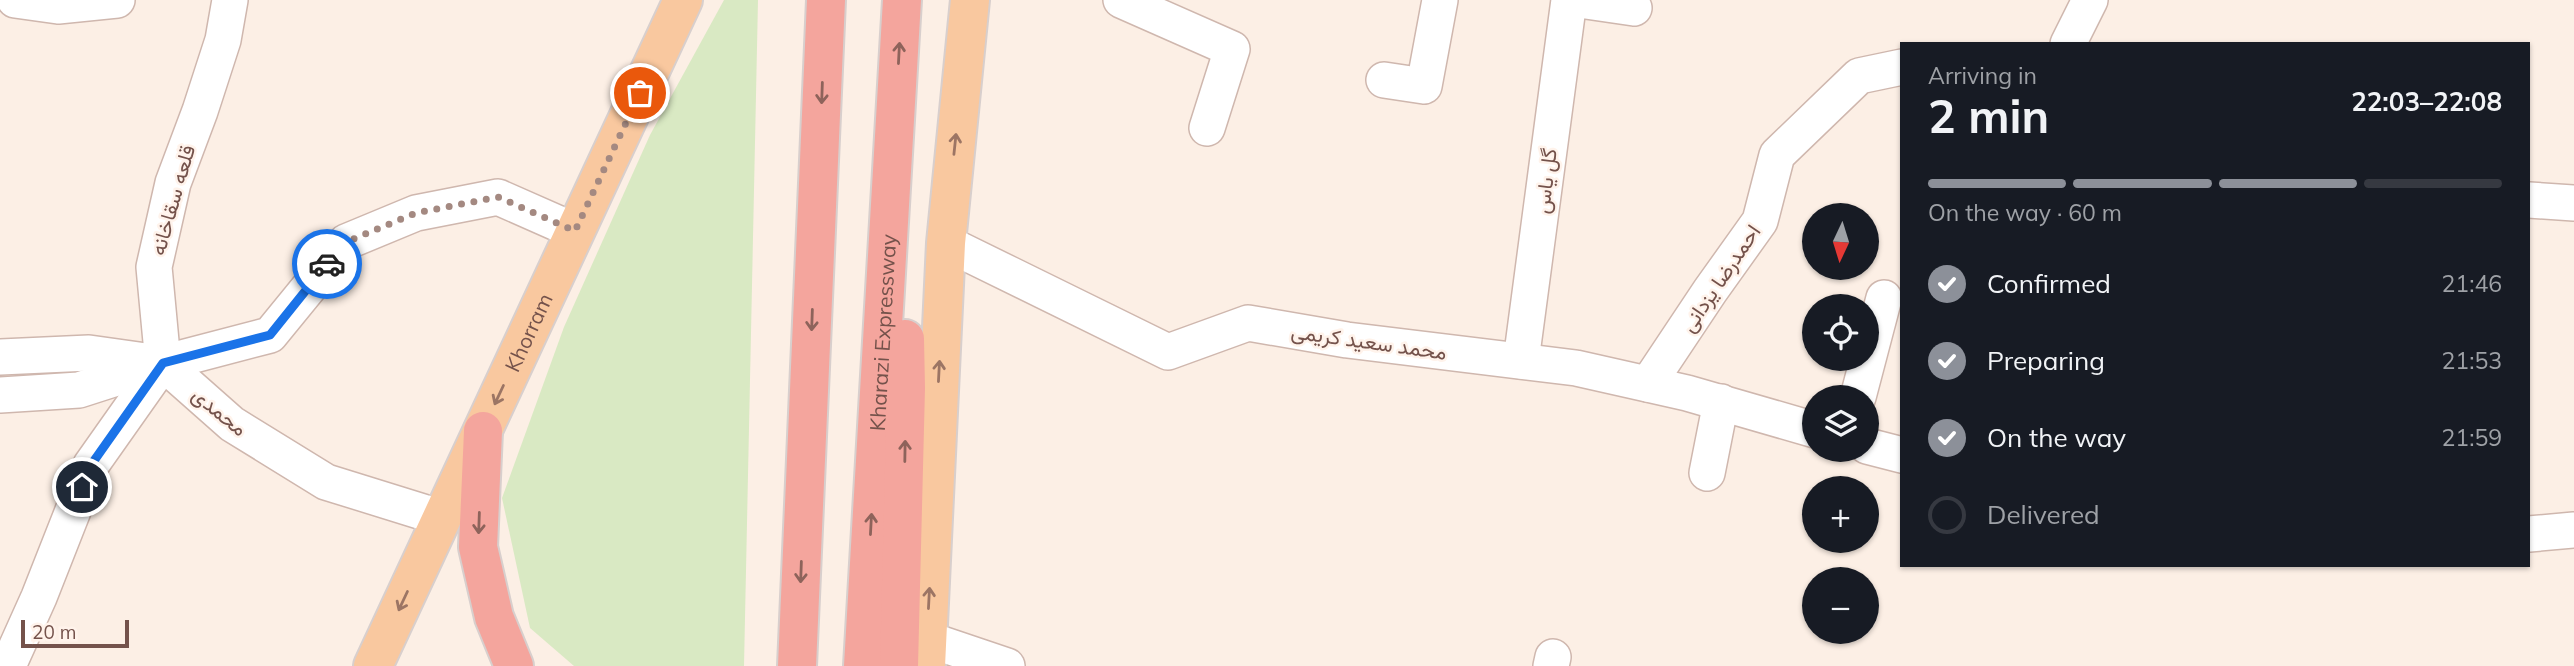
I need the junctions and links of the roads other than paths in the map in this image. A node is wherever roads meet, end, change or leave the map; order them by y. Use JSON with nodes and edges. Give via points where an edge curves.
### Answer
{"nodes":[{"id":1,"x":15,"y":0,"type":"edge"},
{"id":2,"x":117,"y":0,"type":"edge"},
{"id":3,"x":230,"y":0,"type":"edge"},
{"id":4,"x":683,"y":0,"type":"edge"},
{"id":5,"x":827,"y":0,"type":"edge"},
{"id":6,"x":902,"y":0,"type":"edge"},
{"id":7,"x":970,"y":0,"type":"edge"},
{"id":8,"x":1121,"y":0,"type":"edge"},
{"id":9,"x":1440,"y":0,"type":"edge"},
{"id":10,"x":1569,"y":0,"type":"edge"},
{"id":11,"x":1579,"y":0,"type":"edge"},
{"id":12,"x":2090,"y":0,"type":"edge"},
{"id":13,"x":1634,"y":8,"type":"dead end"},
{"id":14,"x":2069,"y":42,"type":"edge"},
{"id":15,"x":1900,"y":67,"type":"edge"},
{"id":16,"x":1384,"y":80,"type":"dead end"},
{"id":17,"x":896,"y":104,"type":"junction"},
{"id":18,"x":1207,"y":128,"type":"dead end"},
{"id":19,"x":2530,"y":200,"type":"edge"},
{"id":20,"x":2574,"y":203,"type":"edge"},
{"id":21,"x":575,"y":231,"type":"junction"},
{"id":22,"x":946,"y":243,"type":"junction"},
{"id":23,"x":1884,"y":298,"type":"dead end"},
{"id":24,"x":0,"y":357,"type":"edge"},
{"id":25,"x":1521,"y":361,"type":"junction"},
{"id":26,"x":163,"y":363,"type":"junction"},
{"id":27,"x":1648,"y":384,"type":"junction"},
{"id":28,"x":1861,"y":385,"type":"edge"},
{"id":29,"x":0,"y":395,"type":"edge"},
{"id":30,"x":1721,"y":402,"type":"junction"},
{"id":31,"x":1802,"y":426,"type":"edge"},
{"id":32,"x":483,"y":430,"type":"junction"},
{"id":33,"x":1879,"y":449,"type":"edge"},
{"id":34,"x":1900,"y":455,"type":"edge"},
{"id":35,"x":1707,"y":473,"type":"dead end"},
{"id":36,"x":442,"y":518,"type":"junction"},
{"id":37,"x":2574,"y":530,"type":"edge"},
{"id":38,"x":2530,"y":534,"type":"edge"},
{"id":39,"x":926,"y":653,"type":"edge"},
{"id":40,"x":8,"y":666,"type":"edge"},
{"id":41,"x":373,"y":666,"type":"edge"},
{"id":42,"x":514,"y":666,"type":"edge"},
{"id":43,"x":797,"y":666,"type":"edge"},
{"id":44,"x":863,"y":666,"type":"edge"},
{"id":45,"x":899,"y":666,"type":"edge"},
{"id":46,"x":1007,"y":666,"type":"edge"}],
"edges":[{"from":1,"to":2,"type":"street","via":[[58,6]]},
{"from":3,"to":26,"type":"street","name":"قلعه سقاخانه","via":[[223,40],[173,183],[153,267]]},
{"from":4,"to":21,"type":"main road","name":"Khorram"},
{"from":5,"to":43,"type":"highway","one_way":true},
{"from":17,"to":6,"type":"highway","name":"Kharazi Expressway","one_way":true},
{"from":22,"to":7,"type":"main road","one_way":true},
{"from":8,"to":18,"type":"street","via":[[1232,49]]},
{"from":9,"to":16,"type":"street","via":[[1424,86]]},
{"from":10,"to":25,"type":"street","name":"گل یاس"},
{"from":11,"to":13,"type":"street"},
{"from":12,"to":14,"type":"street"},
{"from":15,"to":27,"type":"street","name":"احمدرضا یزدانی","via":[[1859,76],[1777,155],[1760,221]]},
{"from":44,"to":17,"type":"highway","name":"Kharazi Expressway","one_way":true},
{"from":45,"to":17,"type":"highway","one_way":true,"via":[[906,388]]},
{"from":19,"to":20,"type":"street"},
{"from":21,"to":26,"type":"street","via":[[498,197],[416,213],[346,242],[270,335]]},
{"from":21,"to":32,"type":"main road","name":"Khorram","one_way":true},
{"from":22,"to":25,"type":"street","name":"محمد سعید کریمی","via":[[1168,352],[1248,323]]},
{"from":39,"to":22,"type":"main road","one_way":true},
{"from":23,"to":28,"type":"street"},
{"from":24,"to":26,"type":"street","via":[[89,353]]},
{"from":25,"to":27,"type":"street","name":"محمد سعید کریمی"},
{"from":26,"to":29,"type":"street","via":[[79,390]]},
{"from":26,"to":36,"type":"street","name":"محمدی","via":[[232,425],[326,482]]},
{"from":26,"to":40,"type":"street","via":[[91,465]]},
{"from":27,"to":30,"type":"street","name":"محمد سعید کریمی"},
{"from":30,"to":31,"type":"street","name":"محمد سعید کریمی"},
{"from":30,"to":35,"type":"street"},
{"from":32,"to":36,"type":"main road","name":"Khorram"},
{"from":32,"to":42,"type":"highway","one_way":true,"via":[[478,547],[494,617]]},
{"from":33,"to":34,"type":"street"},
{"from":36,"to":41,"type":"main road","name":"Khorram","one_way":true},
{"from":37,"to":38,"type":"street"},
{"from":39,"to":46,"type":"street"}]}
